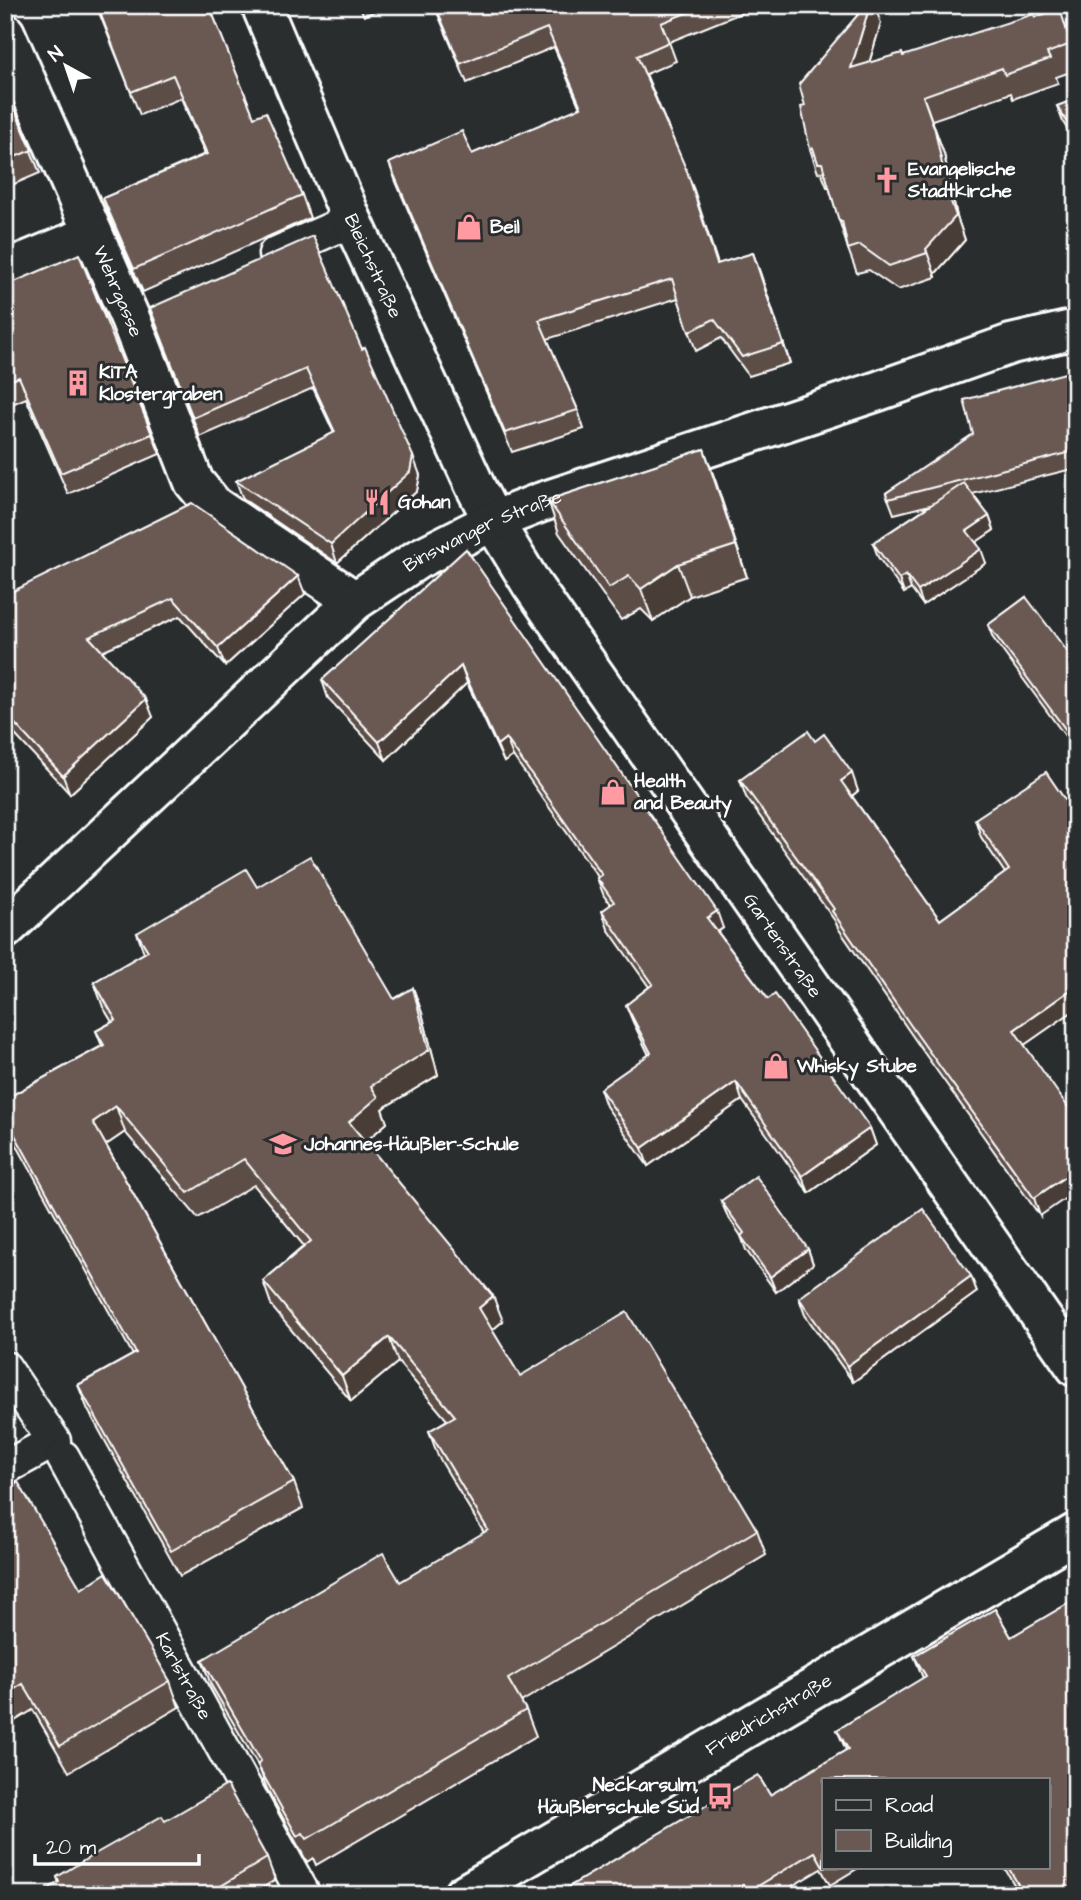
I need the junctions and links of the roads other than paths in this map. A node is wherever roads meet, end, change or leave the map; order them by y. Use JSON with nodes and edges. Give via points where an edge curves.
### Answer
{"nodes":[{"id":1,"x":261,"y":5,"type":"edge"},
{"id":2,"x":5,"y":33,"type":"edge"},
{"id":3,"x":352,"y":220,"type":"junction"},
{"id":4,"x":93,"y":234,"type":"junction"},
{"id":5,"x":253,"y":264,"type":"edge"},
{"id":6,"x":5,"y":270,"type":"edge"},
{"id":7,"x":1076,"y":329,"type":"edge"},
{"id":8,"x":493,"y":521,"type":"junction"},
{"id":9,"x":355,"y":601,"type":"junction"},
{"id":10,"x":5,"y":929,"type":"edge"},
{"id":11,"x":1076,"y":1367,"type":"edge"},
{"id":12,"x":5,"y":1368,"type":"edge"},
{"id":13,"x":59,"y":1449,"type":"junction"},
{"id":14,"x":5,"y":1468,"type":"edge"},
{"id":15,"x":1076,"y":1532,"type":"edge"},
{"id":16,"x":304,"y":1895,"type":"edge"},
{"id":17,"x":463,"y":1895,"type":"edge"}],
"edges":[{"from":1,"to":3,"type":"street","name":"Bleichstraße"},
{"from":2,"to":4,"type":"street","name":"Wehrgasse"},
{"from":3,"to":5,"type":"lane"},
{"from":3,"to":8,"type":"street","name":"Bleichstraße"},
{"from":4,"to":6,"type":"street"},
{"from":4,"to":9,"type":"street","name":"Wehrgasse","via":[[142,313],[194,482],[214,506]]},
{"from":7,"to":8,"type":"street","name":"Binswanger Straße","via":[[1010,344]]},
{"from":8,"to":9,"type":"street","name":"Binswanger Straße","via":[[418,559]]},
{"from":8,"to":11,"type":"street","name":"Gartenstraße","via":[[532,585]]},
{"from":9,"to":10,"type":"street","name":"Binswanger Straße"},
{"from":12,"to":13,"type":"lane","name":"Karlstraße"},
{"from":13,"to":14,"type":"lane"},
{"from":13,"to":16,"type":"lane","name":"Karlstraße"},
{"from":15,"to":17,"type":"street","name":"Friedrichstraße"}]}
